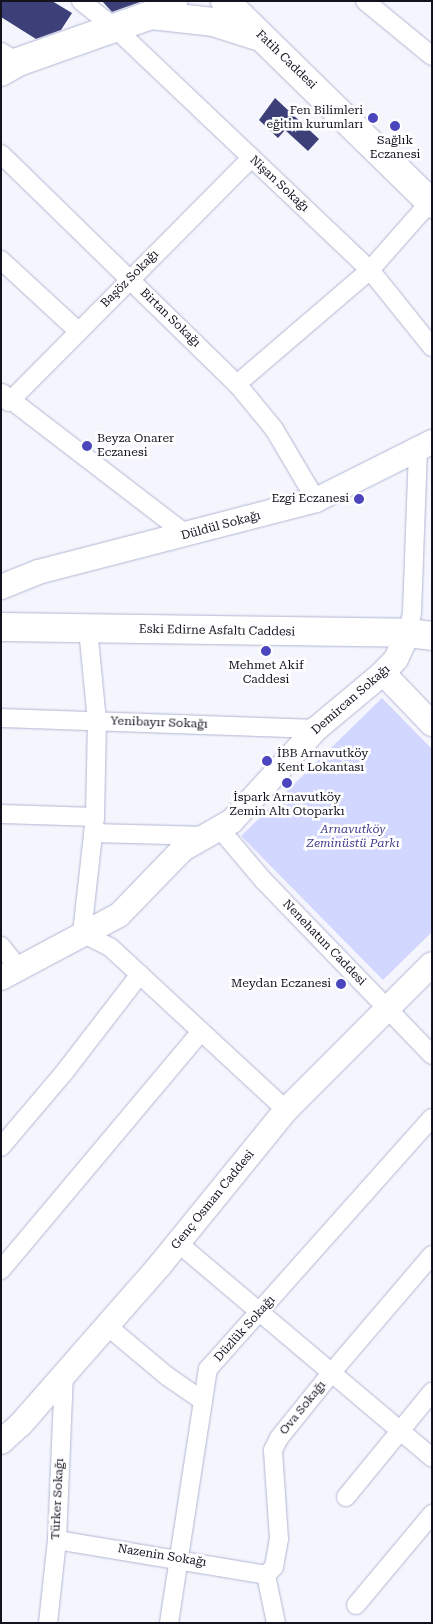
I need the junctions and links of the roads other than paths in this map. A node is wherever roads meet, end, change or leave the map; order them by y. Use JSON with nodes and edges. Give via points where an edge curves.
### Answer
{"nodes":[{"id":1,"x":81,"y":1,"type":"edge"},
{"id":2,"x":174,"y":1,"type":"edge"},
{"id":3,"x":206,"y":1,"type":"edge"},
{"id":4,"x":365,"y":1,"type":"edge"},
{"id":5,"x":232,"y":3,"type":"edge"},
{"id":6,"x":151,"y":15,"type":"junction"},
{"id":7,"x":116,"y":29,"type":"junction"},
{"id":8,"x":263,"y":38,"type":"junction"},
{"id":9,"x":432,"y":56,"type":"edge"},
{"id":10,"x":7,"y":62,"type":"edge"},
{"id":11,"x":1,"y":154,"type":"edge"},
{"id":12,"x":251,"y":158,"type":"junction"},
{"id":13,"x":431,"y":203,"type":"edge"},
{"id":14,"x":1,"y":260,"type":"edge"},
{"id":15,"x":370,"y":270,"type":"junction"},
{"id":16,"x":130,"y":279,"type":"junction"},
{"id":17,"x":78,"y":331,"type":"junction"},
{"id":18,"x":432,"y":347,"type":"edge"},
{"id":19,"x":237,"y":384,"type":"junction"},
{"id":20,"x":5,"y":397,"type":"edge"},
{"id":21,"x":425,"y":446,"type":"edge"},
{"id":22,"x":316,"y":500,"type":"junction"},
{"id":23,"x":187,"y":535,"type":"junction"},
{"id":24,"x":1,"y":587,"type":"edge"},
{"id":25,"x":1,"y":627,"type":"edge"},
{"id":26,"x":88,"y":629,"type":"junction"},
{"id":27,"x":420,"y":634,"type":"edge"},
{"id":28,"x":383,"y":673,"type":"junction"},
{"id":29,"x":1,"y":718,"type":"edge"},
{"id":30,"x":97,"y":720,"type":"junction"},
{"id":31,"x":432,"y":724,"type":"edge"},
{"id":32,"x":316,"y":729,"type":"junction"},
{"id":33,"x":1,"y":814,"type":"edge"},
{"id":34,"x":94,"y":825,"type":"junction"},
{"id":35,"x":213,"y":832,"type":"junction"},
{"id":36,"x":82,"y":933,"type":"junction"},
{"id":37,"x":1,"y":946,"type":"edge"},
{"id":38,"x":432,"y":964,"type":"edge"},
{"id":39,"x":9,"y":973,"type":"edge"},
{"id":40,"x":140,"y":974,"type":"junction"},
{"id":41,"x":387,"y":1008,"type":"junction"},
{"id":42,"x":200,"y":1033,"type":"junction"},
{"id":43,"x":432,"y":1055,"type":"edge"},
{"id":44,"x":286,"y":1110,"type":"junction"},
{"id":45,"x":432,"y":1118,"type":"edge"},
{"id":46,"x":1,"y":1147,"type":"edge"},
{"id":47,"x":178,"y":1243,"type":"junction"},
{"id":48,"x":432,"y":1255,"type":"edge"},
{"id":49,"x":1,"y":1270,"type":"edge"},
{"id":50,"x":260,"y":1313,"type":"junction"},
{"id":51,"x":106,"y":1325,"type":"junction"},
{"id":52,"x":332,"y":1372,"type":"junction"},
{"id":53,"x":64,"y":1374,"type":"junction"},
{"id":54,"x":432,"y":1392,"type":"edge"},
{"id":55,"x":203,"y":1401,"type":"junction"},
{"id":56,"x":398,"y":1431,"type":"junction"},
{"id":57,"x":1,"y":1442,"type":"edge"},
{"id":58,"x":432,"y":1458,"type":"edge"},
{"id":59,"x":346,"y":1497,"type":"dead end"},
{"id":60,"x":432,"y":1514,"type":"edge"},
{"id":61,"x":56,"y":1540,"type":"junction"},
{"id":62,"x":178,"y":1558,"type":"junction"},
{"id":63,"x":266,"y":1574,"type":"junction"},
{"id":64,"x":356,"y":1605,"type":"dead end"},
{"id":65,"x":48,"y":1623,"type":"edge"},
{"id":66,"x":169,"y":1623,"type":"edge"},
{"id":67,"x":276,"y":1623,"type":"edge"}],
"edges":[{"from":1,"to":7,"type":"street","name":"Nişan Sokağı"},
{"from":2,"to":6,"type":"main road","via":[[166,9]]},
{"from":3,"to":5,"type":"main road"},
{"from":4,"to":9,"type":"street"},
{"from":5,"to":8,"type":"main road","name":"Fatih Caddesi"},
{"from":6,"to":7,"type":"main road"},
{"from":6,"to":8,"type":"main road","via":[[212,22]]},
{"from":7,"to":10,"type":"main road"},
{"from":7,"to":12,"type":"street","name":"Nişan Sokağı"},
{"from":8,"to":13,"type":"main road","name":"Fatih Caddesi"},
{"from":11,"to":16,"type":"street","name":"Birtan Sokağı"},
{"from":12,"to":15,"type":"street","name":"Nişan Sokağı"},
{"from":12,"to":16,"type":"street","name":"Başöz Sokağı"},
{"from":13,"to":15,"type":"street"},
{"from":14,"to":17,"type":"street"},
{"from":15,"to":18,"type":"street","name":"Nişan Sokağı"},
{"from":15,"to":19,"type":"street"},
{"from":16,"to":17,"type":"street","name":"Başöz Sokağı"},
{"from":16,"to":19,"type":"street","name":"Birtan Sokağı"},
{"from":17,"to":20,"type":"street","name":"Başöz Sokağı"},
{"from":19,"to":22,"type":"street","name":"Birtan Sokağı","via":[[274,429]]},
{"from":20,"to":23,"type":"street"},
{"from":21,"to":22,"type":"street","name":"Düldül Sokağı"},
{"from":21,"to":27,"type":"street","name":"Demircan Sokağı","via":[[412,613]]},
{"from":22,"to":23,"type":"street","name":"Düldül Sokağı"},
{"from":23,"to":24,"type":"street","name":"Düldül Sokağı","via":[[38,572]]},
{"from":25,"to":26,"type":"main road","name":"Eski Edirne Asfaltı Caddesi"},
{"from":26,"to":27,"type":"main road","name":"Eski Edirne Asfaltı Caddesi"},
{"from":26,"to":30,"type":"street"},
{"from":27,"to":28,"type":"street","name":"Demircan Sokağı"},
{"from":28,"to":31,"type":"street"},
{"from":28,"to":32,"type":"street","name":"Demircan Sokağı"},
{"from":29,"to":30,"type":"street","name":"Yenibayır Sokağı"},
{"from":30,"to":32,"type":"street","name":"Yenibayır Sokağı"},
{"from":30,"to":34,"type":"street"},
{"from":32,"to":35,"type":"street","name":"Demircan Sokağı","via":[[232,821]]},
{"from":33,"to":34,"type":"street"},
{"from":34,"to":35,"type":"street"},
{"from":34,"to":36,"type":"street"},
{"from":35,"to":36,"type":"street","name":"Demircan Sokağı","via":[[183,849],[119,916]]},
{"from":35,"to":41,"type":"street","name":"Nenehatun Caddesi"},
{"from":36,"to":39,"type":"street","name":"Demircan Sokağı"},
{"from":36,"to":40,"type":"street","via":[[110,948]]},
{"from":37,"to":39,"type":"street"},
{"from":38,"to":41,"type":"street","name":"Genç Osman Caddesi"},
{"from":40,"to":42,"type":"street"},
{"from":40,"to":46,"type":"street"},
{"from":41,"to":43,"type":"street","name":"Nenehatun Caddesi"},
{"from":41,"to":44,"type":"street","name":"Genç Osman Caddesi"},
{"from":42,"to":44,"type":"street"},
{"from":42,"to":49,"type":"street"},
{"from":44,"to":47,"type":"street","name":"Genç Osman Caddesi"},
{"from":45,"to":50,"type":"street","name":"Düzlük Sokağı"},
{"from":47,"to":50,"type":"street"},
{"from":47,"to":51,"type":"street","name":"Genç Osman Caddesi"},
{"from":48,"to":52,"type":"street","name":"Ova Sokağı"},
{"from":50,"to":52,"type":"street"},
{"from":50,"to":55,"type":"street","name":"Düzlük Sokağı","via":[[208,1369]]},
{"from":51,"to":53,"type":"street","name":"Genç Osman Caddesi"},
{"from":51,"to":55,"type":"street","via":[[167,1376]]},
{"from":52,"to":56,"type":"street"},
{"from":52,"to":63,"type":"street","name":"Ova Sokağı","via":[[279,1438],[274,1450],[279,1539],[274,1567]]},
{"from":53,"to":57,"type":"street","name":"Genç Osman Caddesi"},
{"from":53,"to":61,"type":"street","name":"Türker Sokağı"},
{"from":54,"to":56,"type":"street"},
{"from":55,"to":62,"type":"street","name":"Düzlük Sokağı"},
{"from":56,"to":58,"type":"street"},
{"from":56,"to":59,"type":"street"},
{"from":60,"to":64,"type":"street"},
{"from":61,"to":62,"type":"street","name":"Nazenin Sokağı"},
{"from":61,"to":65,"type":"street","name":"Türker Sokağı"},
{"from":62,"to":63,"type":"street","name":"Nazenin Sokağı"},
{"from":62,"to":66,"type":"street","name":"Düzlük Sokağı"},
{"from":63,"to":67,"type":"street"}]}
